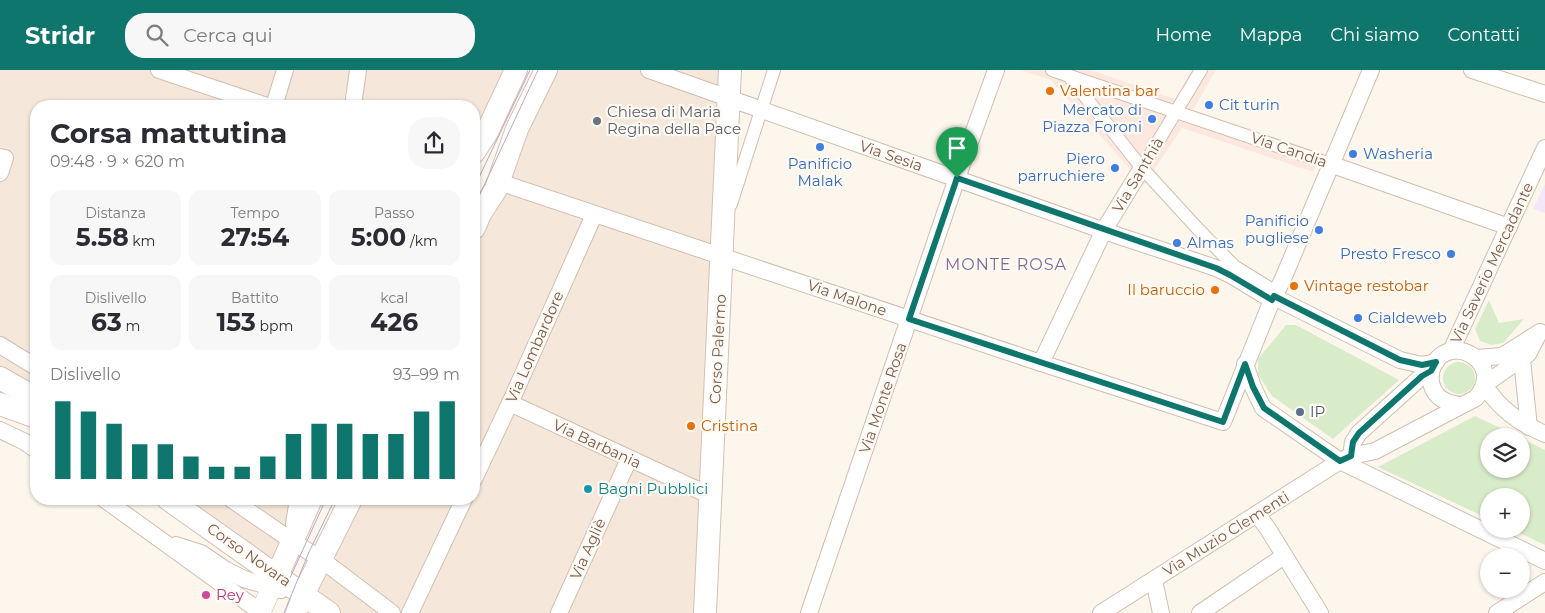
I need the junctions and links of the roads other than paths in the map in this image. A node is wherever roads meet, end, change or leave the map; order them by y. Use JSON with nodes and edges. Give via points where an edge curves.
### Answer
{"nodes":[{"id":1,"x":159,"y":70,"type":"edge"},
{"id":2,"x":285,"y":70,"type":"edge"},
{"id":3,"x":358,"y":70,"type":"edge"},
{"id":4,"x":516,"y":70,"type":"edge"},
{"id":5,"x":546,"y":70,"type":"edge"},
{"id":6,"x":649,"y":70,"type":"edge"},
{"id":7,"x":774,"y":70,"type":"edge"},
{"id":8,"x":996,"y":70,"type":"edge"},
{"id":9,"x":1052,"y":70,"type":"edge"},
{"id":10,"x":1201,"y":70,"type":"edge"},
{"id":11,"x":1371,"y":70,"type":"edge"},
{"id":12,"x":1472,"y":70,"type":"edge"},
{"id":13,"x":1065,"y":72,"type":"edge"},
{"id":14,"x":727,"y":81,"type":"edge"},
{"id":15,"x":1545,"y":94,"type":"edge"},
{"id":16,"x":248,"y":100,"type":"edge"},
{"id":17,"x":276,"y":100,"type":"edge"},
{"id":18,"x":354,"y":100,"type":"edge"},
{"id":19,"x":762,"y":110,"type":"junction"},
{"id":20,"x":1176,"y":112,"type":"junction"},
{"id":21,"x":480,"y":143,"type":"edge"},
{"id":22,"x":1545,"y":148,"type":"edge"},
{"id":23,"x":0,"y":157,"type":"edge"},
{"id":24,"x":1330,"y":164,"type":"junction"},
{"id":25,"x":1142,"y":168,"type":"junction"},
{"id":26,"x":0,"y":173,"type":"edge"},
{"id":27,"x":957,"y":178,"type":"junction"},
{"id":28,"x":499,"y":182,"type":"junction"},
{"id":29,"x":594,"y":215,"type":"junction"},
{"id":30,"x":480,"y":217,"type":"edge"},
{"id":31,"x":1509,"y":227,"type":"junction"},
{"id":32,"x":724,"y":228,"type":"junction"},
{"id":33,"x":1104,"y":230,"type":"junction"},
{"id":34,"x":722,"y":256,"type":"junction"},
{"id":35,"x":1274,"y":296,"type":"junction"},
{"id":36,"x":909,"y":319,"type":"junction"},
{"id":37,"x":1542,"y":330,"type":"edge"},
{"id":38,"x":0,"y":345,"type":"edge"},
{"id":39,"x":1451,"y":352,"type":"junction"},
{"id":40,"x":1477,"y":358,"type":"junction"},
{"id":41,"x":1522,"y":360,"type":"junction"},
{"id":42,"x":30,"y":363,"type":"edge"},
{"id":43,"x":1041,"y":364,"type":"junction"},
{"id":44,"x":1245,"y":364,"type":"junction"},
{"id":45,"x":1434,"y":367,"type":"junction"},
{"id":46,"x":0,"y":378,"type":"edge"},
{"id":47,"x":1484,"y":385,"type":"junction"},
{"id":48,"x":30,"y":395,"type":"edge"},
{"id":49,"x":510,"y":403,"type":"junction"},
{"id":50,"x":0,"y":404,"type":"edge"},
{"id":51,"x":1462,"y":405,"type":"junction"},
{"id":52,"x":30,"y":415,"type":"edge"},
{"id":53,"x":1528,"y":427,"type":"junction"},
{"id":54,"x":0,"y":430,"type":"edge"},
{"id":55,"x":1545,"y":434,"type":"edge"},
{"id":56,"x":30,"y":446,"type":"edge"},
{"id":57,"x":1345,"y":458,"type":"junction"},
{"id":58,"x":629,"y":459,"type":"junction"},
{"id":59,"x":480,"y":466,"type":"edge"},
{"id":60,"x":711,"y":496,"type":"junction"},
{"id":61,"x":112,"y":505,"type":"edge"},
{"id":62,"x":176,"y":505,"type":"edge"},
{"id":63,"x":240,"y":505,"type":"edge"},
{"id":64,"x":297,"y":505,"type":"edge"},
{"id":65,"x":308,"y":505,"type":"edge"},
{"id":66,"x":348,"y":505,"type":"edge"},
{"id":67,"x":461,"y":505,"type":"edge"},
{"id":68,"x":1257,"y":514,"type":"junction"},
{"id":69,"x":162,"y":541,"type":"junction"},
{"id":70,"x":292,"y":541,"type":"junction"},
{"id":71,"x":1284,"y":556,"type":"junction"},
{"id":72,"x":322,"y":560,"type":"junction"},
{"id":73,"x":1545,"y":561,"type":"edge"},
{"id":74,"x":1154,"y":580,"type":"junction"},
{"id":75,"x":274,"y":582,"type":"junction"},
{"id":76,"x":1545,"y":582,"type":"edge"},
{"id":77,"x":300,"y":604,"type":"edge"},
{"id":78,"x":261,"y":613,"type":"edge"},
{"id":79,"x":329,"y":613,"type":"edge"},
{"id":80,"x":392,"y":613,"type":"edge"},
{"id":81,"x":410,"y":613,"type":"edge"},
{"id":82,"x":559,"y":613,"type":"edge"},
{"id":83,"x":705,"y":613,"type":"edge"},
{"id":84,"x":809,"y":613,"type":"edge"},
{"id":85,"x":1101,"y":613,"type":"edge"},
{"id":86,"x":1162,"y":613,"type":"edge"},
{"id":87,"x":1200,"y":613,"type":"edge"},
{"id":88,"x":1320,"y":613,"type":"edge"},
{"id":89,"x":1497,"y":613,"type":"edge"}],
"edges":[{"from":1,"to":16,"type":"street"},
{"from":2,"to":17,"type":"street"},
{"from":3,"to":18,"type":"street"},
{"from":4,"to":21,"type":"main road"},
{"from":5,"to":28,"type":"main road","via":[[518,129]]},
{"from":6,"to":14,"type":"street","name":"Via Sesia","via":[[708,92]]},
{"from":7,"to":19,"type":"street"},
{"from":8,"to":27,"type":"street","name":"Via Monte Rosa"},
{"from":9,"to":13,"type":"street","name":"Via Candia"},
{"from":10,"to":20,"type":"street","name":"Via Santhià"},
{"from":11,"to":24,"type":"street"},
{"from":12,"to":15,"type":"street"},
{"from":13,"to":20,"type":"street","name":"Via Candia"},
{"from":13,"to":25,"type":"street"},
{"from":14,"to":19,"type":"street","name":"Via Sesia"},
{"from":14,"to":32,"type":"main road","name":"Corso Palermo"},
{"from":19,"to":27,"type":"street","name":"Via Sesia"},
{"from":19,"to":32,"type":"street"},
{"from":20,"to":24,"type":"street","name":"Via Candia"},
{"from":20,"to":25,"type":"street","name":"Via Santhià"},
{"from":22,"to":31,"type":"street","name":"Via Saverio Mercadante"},
{"from":23,"to":26,"type":"street","via":[[5,158]]},
{"from":24,"to":31,"type":"street","name":"Via Candia"},
{"from":24,"to":35,"type":"street"},
{"from":25,"to":33,"type":"street","name":"Via Santhià"},
{"from":25,"to":35,"type":"street","via":[[1234,266]]},
{"from":27,"to":33,"type":"street","name":"Via Sesia"},
{"from":27,"to":36,"type":"street","name":"Via Monte Rosa"},
{"from":28,"to":29,"type":"street","name":"Via Malone"},
{"from":28,"to":30,"type":"main road"},
{"from":29,"to":34,"type":"street","name":"Via Malone"},
{"from":29,"to":49,"type":"street","name":"Via Lombardore"},
{"from":31,"to":39,"type":"street","name":"Via Saverio Mercadante"},
{"from":32,"to":34,"type":"main road","name":"Corso Palermo"},
{"from":33,"to":35,"type":"street","name":"Via Sesia","via":[[1216,268]]},
{"from":33,"to":43,"type":"street","name":"Via Santhià"},
{"from":34,"to":36,"type":"street","name":"Via Malone"},
{"from":34,"to":60,"type":"main road","name":"Corso Palermo"},
{"from":35,"to":44,"type":"street"},
{"from":35,"to":45,"type":"street","name":"Via Sesia","via":[[1400,360]]},
{"from":36,"to":43,"type":"street","name":"Via Malone"},
{"from":36,"to":84,"type":"street","name":"Via Monte Rosa"},
{"from":37,"to":40,"type":"street","via":[[1502,356]]},
{"from":37,"to":41,"type":"street"},
{"from":38,"to":42,"type":"street"},
{"from":39,"to":40,"type":"street","via":[[1460,350]]},
{"from":39,"to":45,"type":"street","via":[[1442,355]]},
{"from":40,"to":47,"type":"street","via":[[1484,370]]},
{"from":41,"to":47,"type":"street"},
{"from":41,"to":53,"type":"street"},
{"from":43,"to":44,"type":"street","name":"Via Malone","via":[[1223,422]]},
{"from":44,"to":57,"type":"street","via":[[1264,408]]},
{"from":45,"to":51,"type":"street","via":[[1431,380],[1438,396],[1445,402]]},
{"from":45,"to":57,"type":"street","via":[[1359,433]]},
{"from":46,"to":48,"type":"main road"},
{"from":47,"to":51,"type":"street","via":[[1476,398]]},
{"from":47,"to":53,"type":"street","via":[[1494,400]]},
{"from":49,"to":58,"type":"street","name":"Via Barbania"},
{"from":49,"to":59,"type":"street","name":"Via Lombardore"},
{"from":50,"to":52,"type":"main road"},
{"from":51,"to":57,"type":"street","via":[[1375,451]]},
{"from":53,"to":55,"type":"street"},
{"from":54,"to":56,"type":"street"},
{"from":57,"to":68,"type":"street","name":"Via Muzio Clementi"},
{"from":57,"to":73,"type":"street"},
{"from":58,"to":60,"type":"street","name":"Via Barbania"},
{"from":58,"to":82,"type":"street","name":"Via Agliè"},
{"from":60,"to":83,"type":"main road","name":"Corso Palermo"},
{"from":61,"to":69,"type":"street"},
{"from":62,"to":75,"type":"main road","name":"Corso Novara"},
{"from":63,"to":70,"type":"street"},
{"from":64,"to":70,"type":"street"},
{"from":65,"to":70,"type":"main road"},
{"from":66,"to":72,"type":"main road"},
{"from":67,"to":81,"type":"street"},
{"from":68,"to":71,"type":"street"},
{"from":68,"to":74,"type":"street","name":"Via Muzio Clementi"},
{"from":69,"to":75,"type":"street","via":[[201,553],[244,579]]},
{"from":69,"to":78,"type":"street"},
{"from":70,"to":72,"type":"street"},
{"from":70,"to":75,"type":"main road"},
{"from":71,"to":87,"type":"street"},
{"from":71,"to":88,"type":"street"},
{"from":72,"to":77,"type":"main road"},
{"from":72,"to":80,"type":"street"},
{"from":74,"to":85,"type":"street","name":"Via Muzio Clementi"},
{"from":74,"to":86,"type":"street"},
{"from":75,"to":77,"type":"main road","name":"Corso Novara"},
{"from":75,"to":78,"type":"street"},
{"from":76,"to":89,"type":"street"},
{"from":77,"to":79,"type":"main road","name":"Corso Novara"}]}
